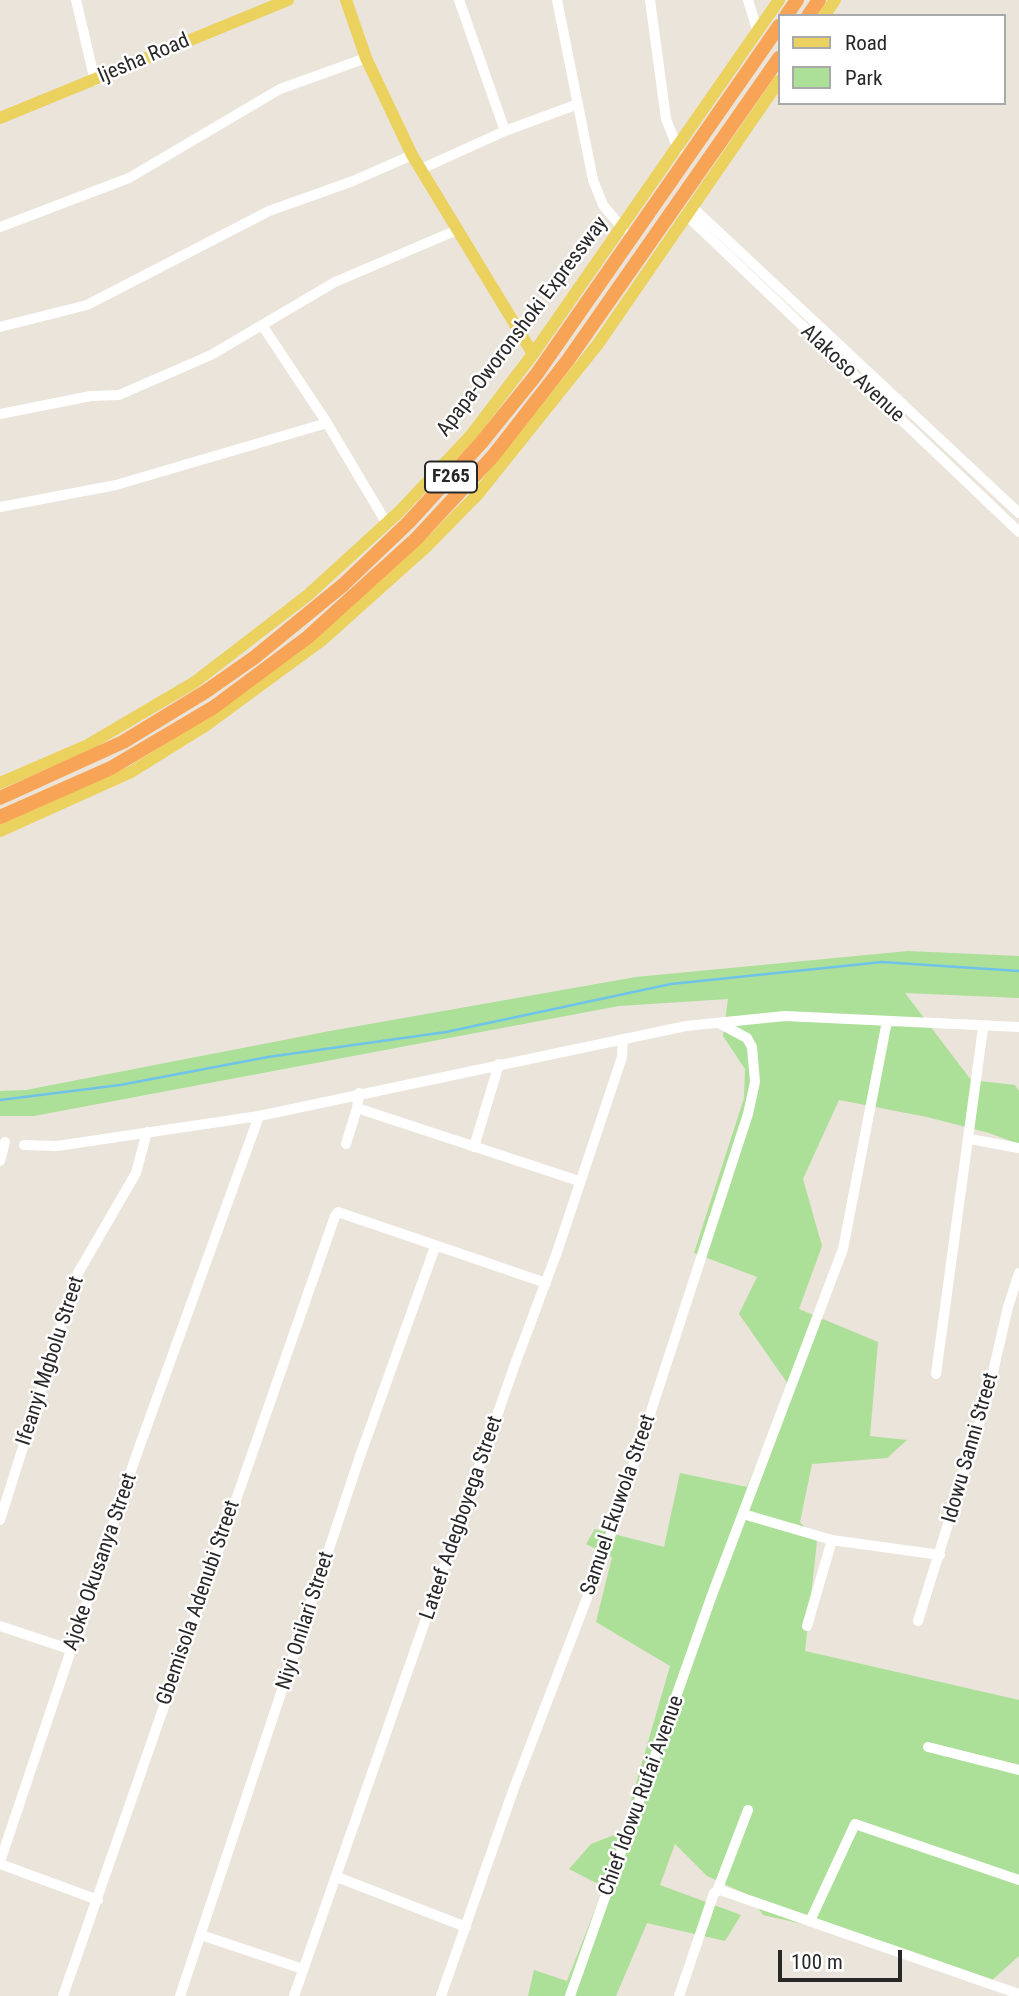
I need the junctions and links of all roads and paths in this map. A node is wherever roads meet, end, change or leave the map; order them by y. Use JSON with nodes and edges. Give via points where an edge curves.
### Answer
{"nodes":[{"id":1,"x":76,"y":0,"type":"edge"},
{"id":2,"x":288,"y":0,"type":"edge"},
{"id":3,"x":346,"y":0,"type":"edge"},
{"id":4,"x":459,"y":0,"type":"edge"},
{"id":5,"x":557,"y":0,"type":"edge"},
{"id":6,"x":650,"y":0,"type":"edge"},
{"id":7,"x":748,"y":0,"type":"edge"},
{"id":8,"x":779,"y":0,"type":"edge"},
{"id":9,"x":778,"y":27,"type":"edge"},
{"id":10,"x":757,"y":30,"type":"junction"},
{"id":11,"x":366,"y":58,"type":"junction"},
{"id":12,"x":778,"y":60,"type":"edge"},
{"id":13,"x":95,"y":81,"type":"junction"},
{"id":14,"x":778,"y":81,"type":"edge"},
{"id":15,"x":578,"y":104,"type":"junction"},
{"id":16,"x":0,"y":118,"type":"edge"},
{"id":17,"x":505,"y":131,"type":"junction"},
{"id":18,"x":678,"y":149,"type":"junction"},
{"id":19,"x":412,"y":155,"type":"junction"},
{"id":20,"x":421,"y":169,"type":"junction"},
{"id":21,"x":689,"y":211,"type":"junction"},
{"id":22,"x":0,"y":227,"type":"edge"},
{"id":23,"x":622,"y":229,"type":"junction"},
{"id":24,"x":457,"y":230,"type":"junction"},
{"id":25,"x":262,"y":325,"type":"junction"},
{"id":26,"x":0,"y":327,"type":"edge"},
{"id":27,"x":592,"y":339,"type":"junction"},
{"id":28,"x":533,"y":354,"type":"junction"},
{"id":29,"x":0,"y":414,"type":"edge"},
{"id":30,"x":327,"y":423,"type":"junction"},
{"id":31,"x":0,"y":507,"type":"edge"},
{"id":32,"x":1019,"y":513,"type":"edge"},
{"id":33,"x":404,"y":516,"type":"junction"},
{"id":34,"x":387,"y":524,"type":"junction"},
{"id":35,"x":1019,"y":531,"type":"edge"},
{"id":36,"x":271,"y":673,"type":"junction"},
{"id":37,"x":0,"y":783,"type":"edge"},
{"id":38,"x":0,"y":798,"type":"edge"},
{"id":39,"x":0,"y":817,"type":"edge"},
{"id":40,"x":0,"y":831,"type":"edge"},
{"id":41,"x":887,"y":1021,"type":"junction"},
{"id":42,"x":719,"y":1023,"type":"junction"},
{"id":43,"x":983,"y":1027,"type":"junction"},
{"id":44,"x":1019,"y":1027,"type":"edge"},
{"id":45,"x":623,"y":1039,"type":"junction"},
{"id":46,"x":499,"y":1064,"type":"junction"},
{"id":47,"x":359,"y":1093,"type":"junction"},
{"id":48,"x":357,"y":1108,"type":"junction"},
{"id":49,"x":259,"y":1116,"type":"junction"},
{"id":50,"x":148,"y":1132,"type":"junction"},
{"id":51,"x":970,"y":1139,"type":"junction"},
{"id":52,"x":5,"y":1142,"type":"dead end"},
{"id":53,"x":346,"y":1144,"type":"dead end"},
{"id":54,"x":24,"y":1145,"type":"dead end"},
{"id":55,"x":474,"y":1147,"type":"junction"},
{"id":56,"x":1019,"y":1148,"type":"edge"},
{"id":57,"x":0,"y":1161,"type":"edge"},
{"id":58,"x":579,"y":1181,"type":"junction"},
{"id":59,"x":435,"y":1247,"type":"junction"},
{"id":60,"x":1019,"y":1273,"type":"edge"},
{"id":61,"x":546,"y":1283,"type":"junction"},
{"id":62,"x":936,"y":1374,"type":"dead end"},
{"id":63,"x":743,"y":1514,"type":"junction"},
{"id":64,"x":0,"y":1520,"type":"edge"},
{"id":65,"x":832,"y":1540,"type":"junction"},
{"id":66,"x":940,"y":1555,"type":"junction"},
{"id":67,"x":918,"y":1621,"type":"dead end"},
{"id":68,"x":0,"y":1626,"type":"edge"},
{"id":69,"x":807,"y":1626,"type":"dead end"},
{"id":70,"x":72,"y":1650,"type":"junction"},
{"id":71,"x":928,"y":1747,"type":"dead end"},
{"id":72,"x":1019,"y":1770,"type":"edge"},
{"id":73,"x":748,"y":1810,"type":"dead end"},
{"id":74,"x":0,"y":1863,"type":"edge"},
{"id":75,"x":337,"y":1877,"type":"junction"},
{"id":76,"x":1019,"y":1880,"type":"edge"},
{"id":77,"x":715,"y":1892,"type":"junction"},
{"id":78,"x":99,"y":1900,"type":"junction"},
{"id":79,"x":810,"y":1921,"type":"junction"},
{"id":80,"x":466,"y":1927,"type":"junction"},
{"id":81,"x":201,"y":1935,"type":"junction"},
{"id":82,"x":303,"y":1969,"type":"junction"},
{"id":83,"x":1019,"y":1994,"type":"edge"},
{"id":84,"x":683,"y":1995,"type":"edge"},
{"id":85,"x":63,"y":1996,"type":"edge"},
{"id":86,"x":180,"y":1996,"type":"edge"},
{"id":87,"x":294,"y":1996,"type":"edge"},
{"id":88,"x":441,"y":1996,"type":"edge"},
{"id":89,"x":570,"y":1996,"type":"edge"}],
"edges":[{"from":1,"to":13,"type":"street"},
{"from":2,"to":13,"type":"main road","name":"Ijesha Road"},
{"from":3,"to":11,"type":"main road"},
{"from":4,"to":17,"type":"street"},
{"from":5,"to":15,"type":"street"},
{"from":6,"to":18,"type":"street","via":[[666,119]]},
{"from":7,"to":10,"type":"street"},
{"from":8,"to":10,"type":"main road","name":"Apapa-Oworonshoki Expressway"},
{"from":9,"to":33,"type":"highway","name":"Apapa-Oworonshoki Expressway","number":"F265","via":[[536,375],[481,443]]},
{"from":10,"to":18,"type":"main road","name":"Apapa-Oworonshoki Expressway"},
{"from":11,"to":19,"type":"main road"},
{"from":11,"to":22,"type":"street","via":[[280,89],[129,178]]},
{"from":12,"to":27,"type":"highway","number":"F265"},
{"from":13,"to":16,"type":"main road","name":"Ijesha Road"},
{"from":14,"to":21,"type":"main road"},
{"from":15,"to":17,"type":"street"},
{"from":15,"to":23,"type":"street","via":[[596,190]]},
{"from":17,"to":20,"type":"street"},
{"from":18,"to":23,"type":"main road","name":"Apapa-Oworonshoki Expressway"},
{"from":19,"to":20,"type":"main road"},
{"from":19,"to":26,"type":"street","via":[[269,211],[87,305]]},
{"from":20,"to":24,"type":"main road"},
{"from":21,"to":27,"type":"main road"},
{"from":21,"to":32,"type":"street","name":"Alakoso Avenue"},
{"from":21,"to":35,"type":"street","name":"Alakoso Avenue"},
{"from":23,"to":28,"type":"main road","name":"Apapa-Oworonshoki Expressway"},
{"from":24,"to":25,"type":"street","via":[[335,282]]},
{"from":24,"to":28,"type":"main road"},
{"from":25,"to":29,"type":"street","via":[[211,355],[119,395]]},
{"from":25,"to":30,"type":"street"},
{"from":27,"to":36,"type":"highway","number":"F265","via":[[455,498]]},
{"from":28,"to":33,"type":"main road","name":"Apapa-Oworonshoki Expressway"},
{"from":30,"to":31,"type":"street","via":[[116,485]]},
{"from":30,"to":34,"type":"street"},
{"from":33,"to":34,"type":"main road","name":"Apapa-Oworonshoki Expressway"},
{"from":33,"to":38,"type":"highway","name":"Apapa-Oworonshoki Expressway","number":"F265","via":[[343,585],[205,692],[123,741]]},
{"from":34,"to":37,"type":"main road","name":"Apapa-Oworonshoki Expressway","via":[[309,595],[195,682],[88,745]]},
{"from":36,"to":39,"type":"highway","number":"F265","via":[[111,768]]},
{"from":36,"to":40,"type":"main road","via":[[205,726],[131,772]]},
{"from":41,"to":42,"type":"street","via":[[785,1016]]},
{"from":41,"to":43,"type":"street"},
{"from":41,"to":63,"type":"street","name":"Chief Idowu Rufai Avenue","via":[[843,1249]]},
{"from":42,"to":45,"type":"street"},
{"from":42,"to":80,"type":"street","name":"Samuel Ekuwola Street","via":[[747,1038],[752,1047],[755,1082],[748,1114],[607,1546]]},
{"from":43,"to":44,"type":"street"},
{"from":43,"to":51,"type":"street"},
{"from":45,"to":46,"type":"street"},
{"from":45,"to":58,"type":"street","name":"Lateef Adegboyega Street","via":[[622,1057]]},
{"from":46,"to":47,"type":"street"},
{"from":46,"to":55,"type":"street"},
{"from":47,"to":48,"type":"street"},
{"from":47,"to":49,"type":"street"},
{"from":48,"to":53,"type":"street"},
{"from":48,"to":55,"type":"street"},
{"from":49,"to":50,"type":"street"},
{"from":49,"to":70,"type":"street","name":"Ajoke Okusanya Street","via":[[136,1456]]},
{"from":50,"to":54,"type":"street","via":[[57,1146]]},
{"from":50,"to":64,"type":"street","name":"Ifeanyi Mgbolu Street","via":[[136,1173],[79,1273]]},
{"from":51,"to":56,"type":"street"},
{"from":51,"to":62,"type":"street"},
{"from":52,"to":57,"type":"street"},
{"from":55,"to":58,"type":"street"},
{"from":58,"to":61,"type":"street","name":"Lateef Adegboyega Street"},
{"from":59,"to":61,"type":"street"},
{"from":59,"to":78,"type":"street","name":"Gbemisola Adenubi Street","via":[[338,1212],[164,1702]]},
{"from":59,"to":81,"type":"street","name":"Niyi Onilari Street","via":[[360,1456]]},
{"from":60,"to":66,"type":"street","name":"Idowu Sanni Street"},
{"from":61,"to":75,"type":"street","name":"Lateef Adegboyega Street"},
{"from":63,"to":65,"type":"street"},
{"from":63,"to":89,"type":"street","name":"Chief Idowu Rufai Avenue"},
{"from":65,"to":66,"type":"street"},
{"from":65,"to":69,"type":"street"},
{"from":66,"to":67,"type":"street","name":"Idowu Sanni Street"},
{"from":68,"to":70,"type":"street"},
{"from":70,"to":74,"type":"street","name":"Ajoke Okusanya Street"},
{"from":71,"to":72,"type":"street"},
{"from":73,"to":77,"type":"street"},
{"from":74,"to":78,"type":"street"},
{"from":75,"to":80,"type":"street"},
{"from":75,"to":82,"type":"street","name":"Lateef Adegboyega Street"},
{"from":76,"to":79,"type":"street","via":[[855,1824]]},
{"from":77,"to":79,"type":"street"},
{"from":77,"to":84,"type":"street"},
{"from":78,"to":85,"type":"street","name":"Gbemisola Adenubi Street"},
{"from":79,"to":83,"type":"street"},
{"from":80,"to":88,"type":"street","name":"Samuel Ekuwola Street"},
{"from":81,"to":82,"type":"street"},
{"from":81,"to":86,"type":"street","name":"Niyi Onilari Street"},
{"from":82,"to":87,"type":"street","name":"Lateef Adegboyega Street"}]}
